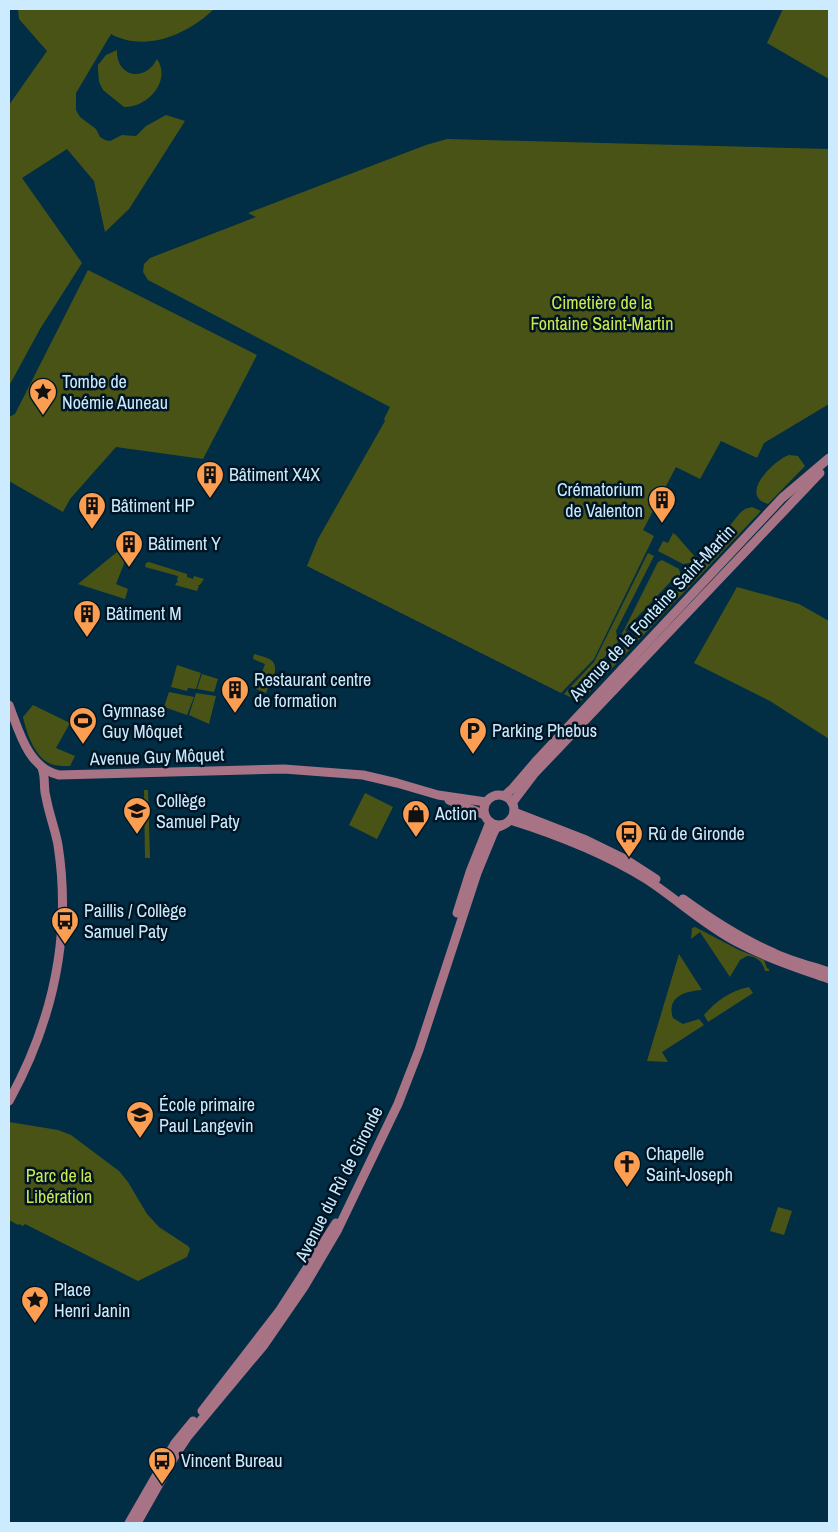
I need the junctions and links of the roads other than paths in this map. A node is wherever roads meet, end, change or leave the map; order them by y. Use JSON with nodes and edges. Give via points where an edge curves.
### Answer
{"nodes":[{"id":1,"x":829,"y":458,"type":"edge"},
{"id":2,"x":829,"y":464,"type":"edge"},
{"id":3,"x":769,"y":512,"type":"junction"},
{"id":4,"x":754,"y":541,"type":"junction"},
{"id":5,"x":651,"y":644,"type":"junction"},
{"id":6,"x":628,"y":669,"type":"junction"},
{"id":7,"x":9,"y":705,"type":"edge"},
{"id":8,"x":47,"y":772,"type":"junction"},
{"id":9,"x":438,"y":795,"type":"junction"},
{"id":10,"x":504,"y":796,"type":"junction"},
{"id":11,"x":486,"y":802,"type":"junction"},
{"id":12,"x":510,"y":815,"type":"junction"},
{"id":13,"x":487,"y":818,"type":"junction"},
{"id":14,"x":829,"y":972,"type":"edge"},
{"id":15,"x":829,"y":979,"type":"edge"},
{"id":16,"x":9,"y":1101,"type":"edge"},
{"id":17,"x":129,"y":1523,"type":"edge"},
{"id":18,"x":137,"y":1523,"type":"edge"}],
"edges":[{"from":1,"to":3,"type":"main road","name":"Avenue de la Fontaine Saint-Martin"},
{"from":2,"to":4,"type":"main road","name":"Avenue de la Fontaine Saint-Martin"},
{"from":3,"to":4,"type":"main road","via":[[771,520]]},
{"from":3,"to":5,"type":"main road","name":"Avenue de la Fontaine Saint-Martin"},
{"from":4,"to":5,"type":"main road","name":"Avenue de la Fontaine Saint-Martin"},
{"from":5,"to":6,"type":"main road","name":"Avenue de la Fontaine Saint-Martin"},
{"from":6,"to":10,"type":"main road","name":"Avenue de la Fontaine Saint-Martin"},
{"from":6,"to":12,"type":"main road","name":"Avenue de la Fontaine Saint-Martin","via":[[534,774]]},
{"from":7,"to":8,"type":"main road","via":[[31,756]]},
{"from":8,"to":9,"type":"main road","name":"Avenue Guy Môquet","via":[[66,775],[284,769],[362,775]]},
{"from":8,"to":16,"type":"main road","via":[[45,793],[60,865],[60,948],[51,1002],[27,1067]]},
{"from":9,"to":11,"type":"main road","name":"Avenue Guy Môquet"},
{"from":9,"to":13,"type":"main road","name":"Avenue Guy Môquet"},
{"from":10,"to":11,"type":"main road","via":[[492,797]]},
{"from":10,"to":12,"type":"main road"},
{"from":11,"to":13,"type":"main road"},
{"from":12,"to":13,"type":"main road","via":[[494,824]]},
{"from":12,"to":14,"type":"main road","via":[[586,840],[619,856],[739,936],[775,954]]},
{"from":12,"to":15,"type":"main road","via":[[616,861],[736,942],[771,959]]},
{"from":12,"to":18,"type":"main road","name":"Avenue du Rû de Gironde","via":[[492,834],[398,1104],[337,1232],[264,1345],[188,1436]]},
{"from":13,"to":17,"type":"main road","name":"Avenue du Rû de Gironde","via":[[410,1062],[349,1199],[280,1310],[175,1443]]}]}
